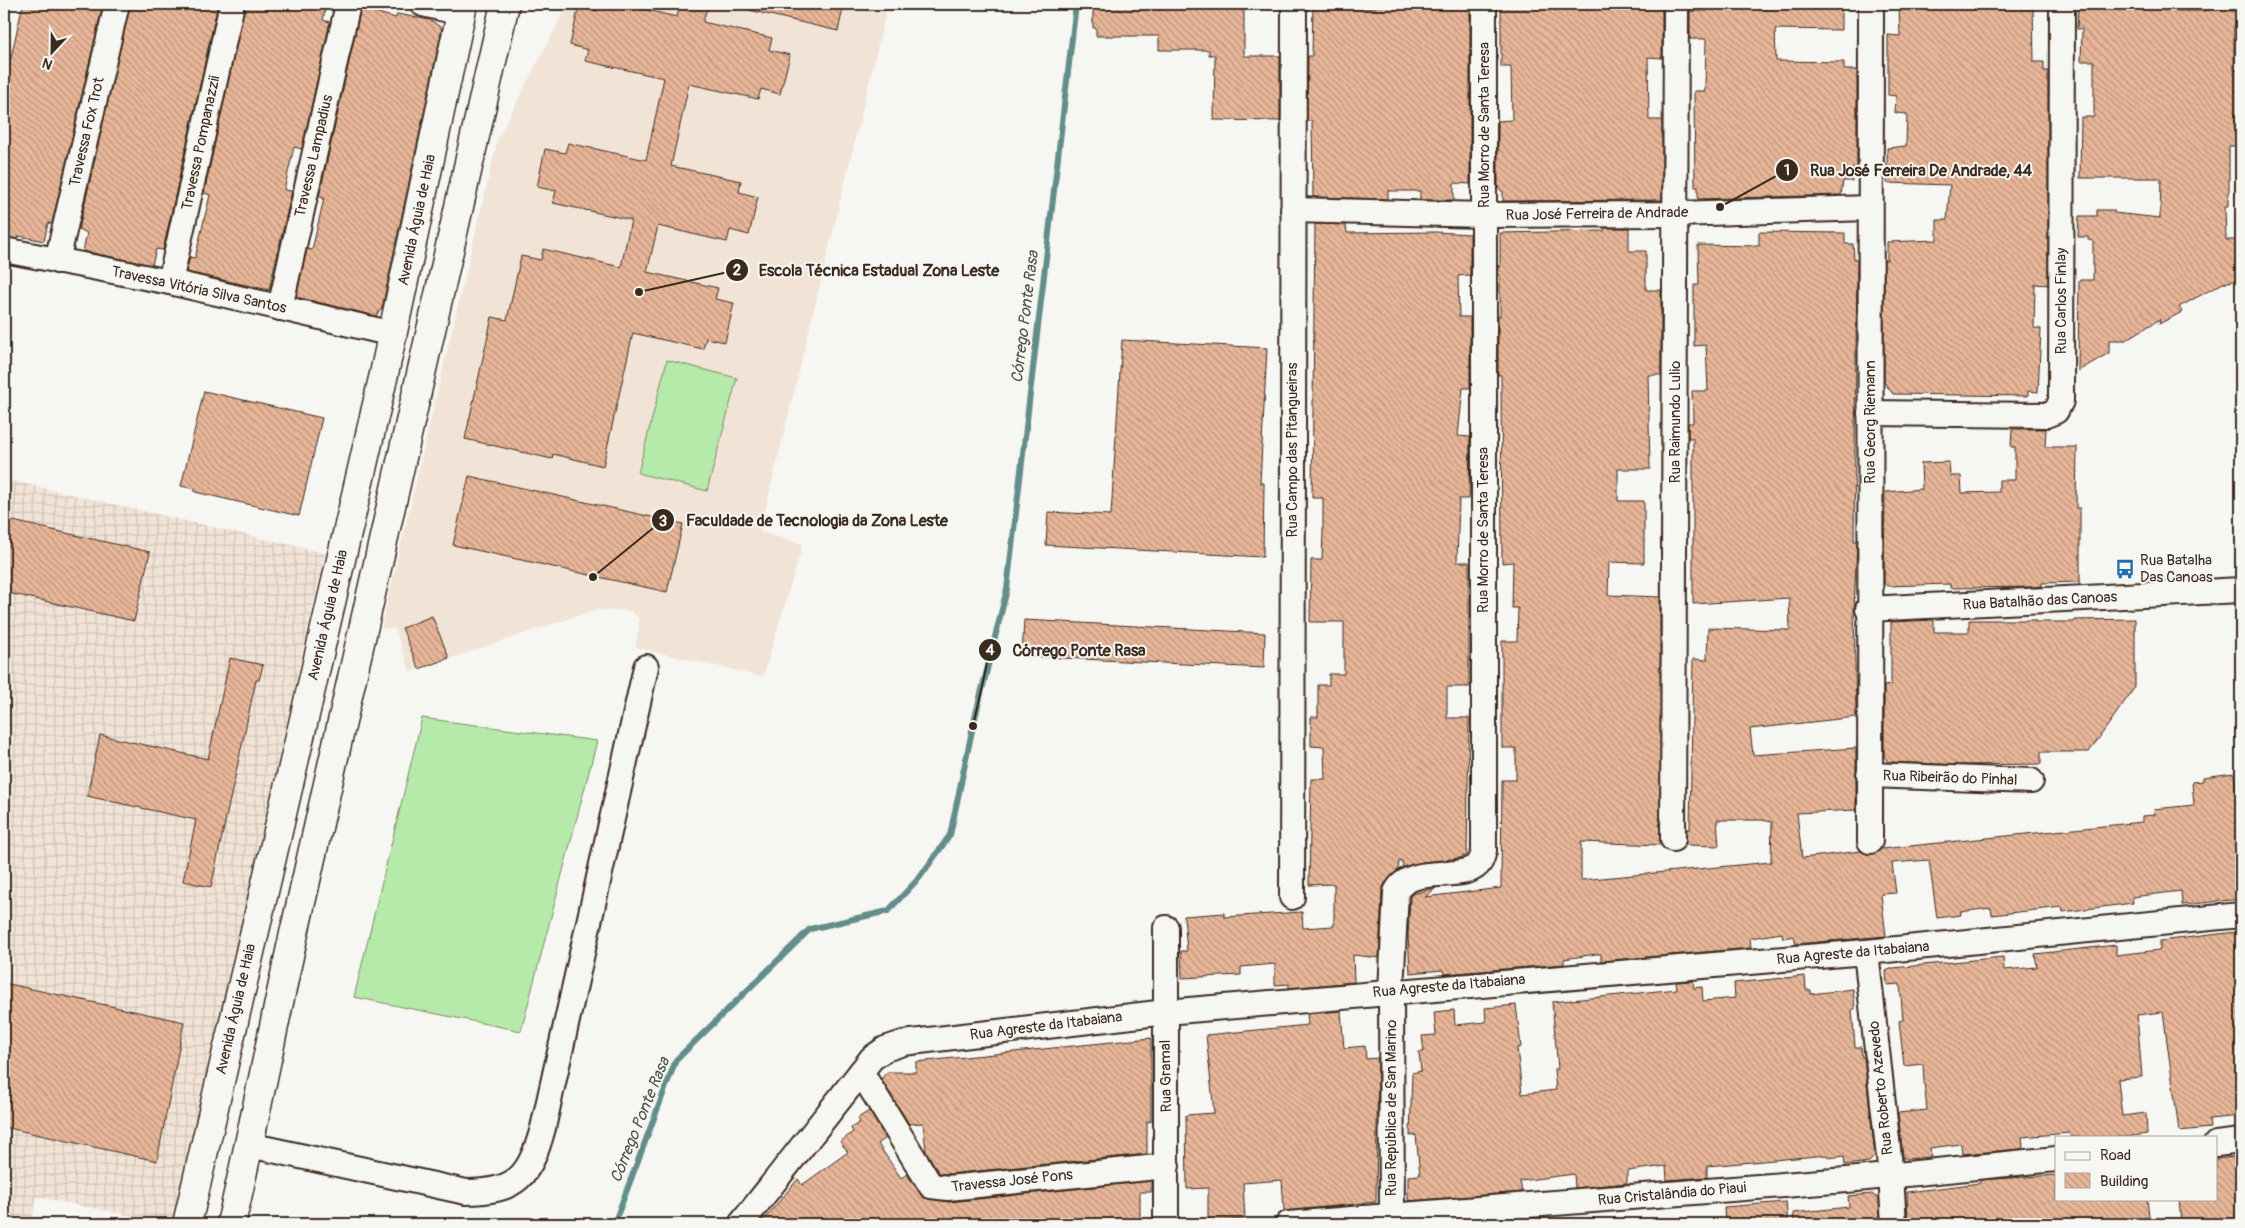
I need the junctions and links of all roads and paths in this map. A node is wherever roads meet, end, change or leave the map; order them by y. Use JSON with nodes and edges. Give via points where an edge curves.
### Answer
{"nodes":[{"id":1,"x":117,"y":4,"type":"edge"},
{"id":2,"x":232,"y":4,"type":"edge"},
{"id":3,"x":348,"y":4,"type":"edge"},
{"id":4,"x":423,"y":4,"type":"edge"},
{"id":5,"x":504,"y":4,"type":"edge"},
{"id":6,"x":1294,"y":4,"type":"edge"},
{"id":7,"x":1484,"y":4,"type":"edge"},
{"id":8,"x":1676,"y":4,"type":"edge"},
{"id":9,"x":1871,"y":4,"type":"edge"},
{"id":10,"x":2062,"y":4,"type":"edge"},
{"id":11,"x":462,"y":8,"type":"edge"},
{"id":12,"x":1870,"y":208,"type":"junction"},
{"id":13,"x":1293,"y":210,"type":"junction"},
{"id":14,"x":1676,"y":214,"type":"junction"},
{"id":15,"x":1484,"y":215,"type":"junction"},
{"id":16,"x":4,"y":250,"type":"edge"},
{"id":17,"x":57,"y":261,"type":"junction"},
{"id":18,"x":170,"y":282,"type":"junction"},
{"id":19,"x":280,"y":308,"type":"junction"},
{"id":20,"x":393,"y":334,"type":"junction"},
{"id":21,"x":1870,"y":413,"type":"junction"},
{"id":22,"x":2241,"y":590,"type":"edge"},
{"id":23,"x":1868,"y":609,"type":"junction"},
{"id":24,"x":646,"y":668,"type":"dead end"},
{"id":25,"x":1869,"y":775,"type":"junction"},
{"id":26,"x":2030,"y":781,"type":"dead end"},
{"id":27,"x":1673,"y":839,"type":"dead end"},
{"id":28,"x":1870,"y":841,"type":"dead end"},
{"id":29,"x":1292,"y":897,"type":"dead end"},
{"id":30,"x":2241,"y":915,"type":"edge"},
{"id":31,"x":1166,"y":928,"type":"dead end"},
{"id":32,"x":1866,"y":952,"type":"junction"},
{"id":33,"x":1391,"y":991,"type":"junction"},
{"id":34,"x":1166,"y":1012,"type":"junction"},
{"id":35,"x":861,"y":1072,"type":"junction"},
{"id":36,"x":2241,"y":1141,"type":"edge"},
{"id":37,"x":2218,"y":1144,"type":"edge"},
{"id":38,"x":249,"y":1145,"type":"junction"},
{"id":39,"x":2055,"y":1159,"type":"edge"},
{"id":40,"x":1168,"y":1166,"type":"junction"},
{"id":41,"x":1891,"y":1175,"type":"junction"},
{"id":42,"x":1392,"y":1220,"type":"edge"},
{"id":43,"x":187,"y":1224,"type":"edge"},
{"id":44,"x":231,"y":1224,"type":"edge"},
{"id":45,"x":742,"y":1224,"type":"edge"},
{"id":46,"x":1166,"y":1224,"type":"edge"},
{"id":47,"x":1288,"y":1224,"type":"edge"},
{"id":48,"x":1894,"y":1224,"type":"edge"}],
"edges":[{"from":1,"to":17,"type":"street","name":"Travessa Fox Trot"},
{"from":2,"to":18,"type":"street","name":"Travessa Pompanazzii"},
{"from":3,"to":19,"type":"street","name":"Travessa Lampadius"},
{"from":4,"to":11,"type":"street"},
{"from":5,"to":38,"type":"main road"},
{"from":6,"to":13,"type":"street","name":"Rua Campo das Pitangueiras"},
{"from":7,"to":15,"type":"street","name":"Rua Morro de Santa Teresa"},
{"from":8,"to":14,"type":"street","name":"Rua Raimundo Lulio"},
{"from":9,"to":12,"type":"street","name":"Rua Georg Riemann"},
{"from":10,"to":21,"type":"street","name":"Rua Carlos Finlay","via":[[2060,401],[2056,411],[2046,414]]},
{"from":11,"to":20,"type":"main road","name":"Avenida Águia de Haia"},
{"from":12,"to":14,"type":"street","name":"Rua José Ferreira de Andrade"},
{"from":12,"to":21,"type":"street","name":"Rua Georg Riemann"},
{"from":13,"to":15,"type":"street","name":"Rua José Ferreira de Andrade"},
{"from":13,"to":29,"type":"street","name":"Rua Campo das Pitangueiras"},
{"from":14,"to":15,"type":"street","name":"Rua José Ferreira de Andrade"},
{"from":14,"to":27,"type":"street","name":"Rua Raimundo Lulio"},
{"from":15,"to":33,"type":"street","name":"Rua Morro de Santa Teresa","via":[[1484,850],[1480,863],[1471,870],[1409,878],[1400,885],[1396,892]]},
{"from":16,"to":17,"type":"street","name":"Travessa Vitória Silva Santos"},
{"from":17,"to":18,"type":"street","name":"Travessa Vitória Silva Santos"},
{"from":18,"to":19,"type":"street","name":"Travessa Vitória Silva Santos"},
{"from":19,"to":20,"type":"street","name":"Travessa Vitória Silva Santos"},
{"from":20,"to":43,"type":"main road","name":"Avenida Águia de Haia"},
{"from":21,"to":23,"type":"street","name":"Rua Georg Riemann"},
{"from":22,"to":23,"type":"street","name":"Rua Batalhão das Canoas"},
{"from":23,"to":25,"type":"street","name":"Rua Georg Riemann"},
{"from":24,"to":38,"type":"street","via":[[543,1128],[537,1150],[524,1172],[511,1185],[497,1190],[466,1192]]},
{"from":25,"to":26,"type":"street","name":"Rua Ribeirão do Pinhal"},
{"from":25,"to":28,"type":"street","name":"Rua Georg Riemann"},
{"from":30,"to":32,"type":"street","name":"Rua Agreste da Itabaiana"},
{"from":31,"to":34,"type":"street","name":"Rua Gramal"},
{"from":32,"to":33,"type":"street","name":"Rua Agreste da Itabaiana"},
{"from":32,"to":41,"type":"street","name":"Rua Roberto Azevedo"},
{"from":33,"to":34,"type":"street","name":"Rua Agreste da Itabaiana"},
{"from":33,"to":42,"type":"street","name":"Rua República de San Marino"},
{"from":34,"to":35,"type":"street","name":"Rua Agreste da Itabaiana","via":[[903,1043],[885,1049]]},
{"from":34,"to":40,"type":"street","name":"Rua Gramal"},
{"from":35,"to":40,"type":"street","name":"Travessa José Pons","via":[[930,1186],[948,1188]]},
{"from":35,"to":45,"type":"street","name":"Rua Agreste da Itabaiana"},
{"from":36,"to":37,"type":"street"},
{"from":38,"to":44,"type":"main road"},
{"from":39,"to":41,"type":"street","name":"Rua Cristalândia do Piaui"},
{"from":40,"to":46,"type":"street","name":"Rua Gramal"},
{"from":41,"to":42,"type":"street","name":"Rua Cristalândia do Piaui"},
{"from":41,"to":48,"type":"street","name":"Rua Roberto Azevedo"},
{"from":42,"to":47,"type":"street","name":"Rua Cristalândia do Piaui"}]}
